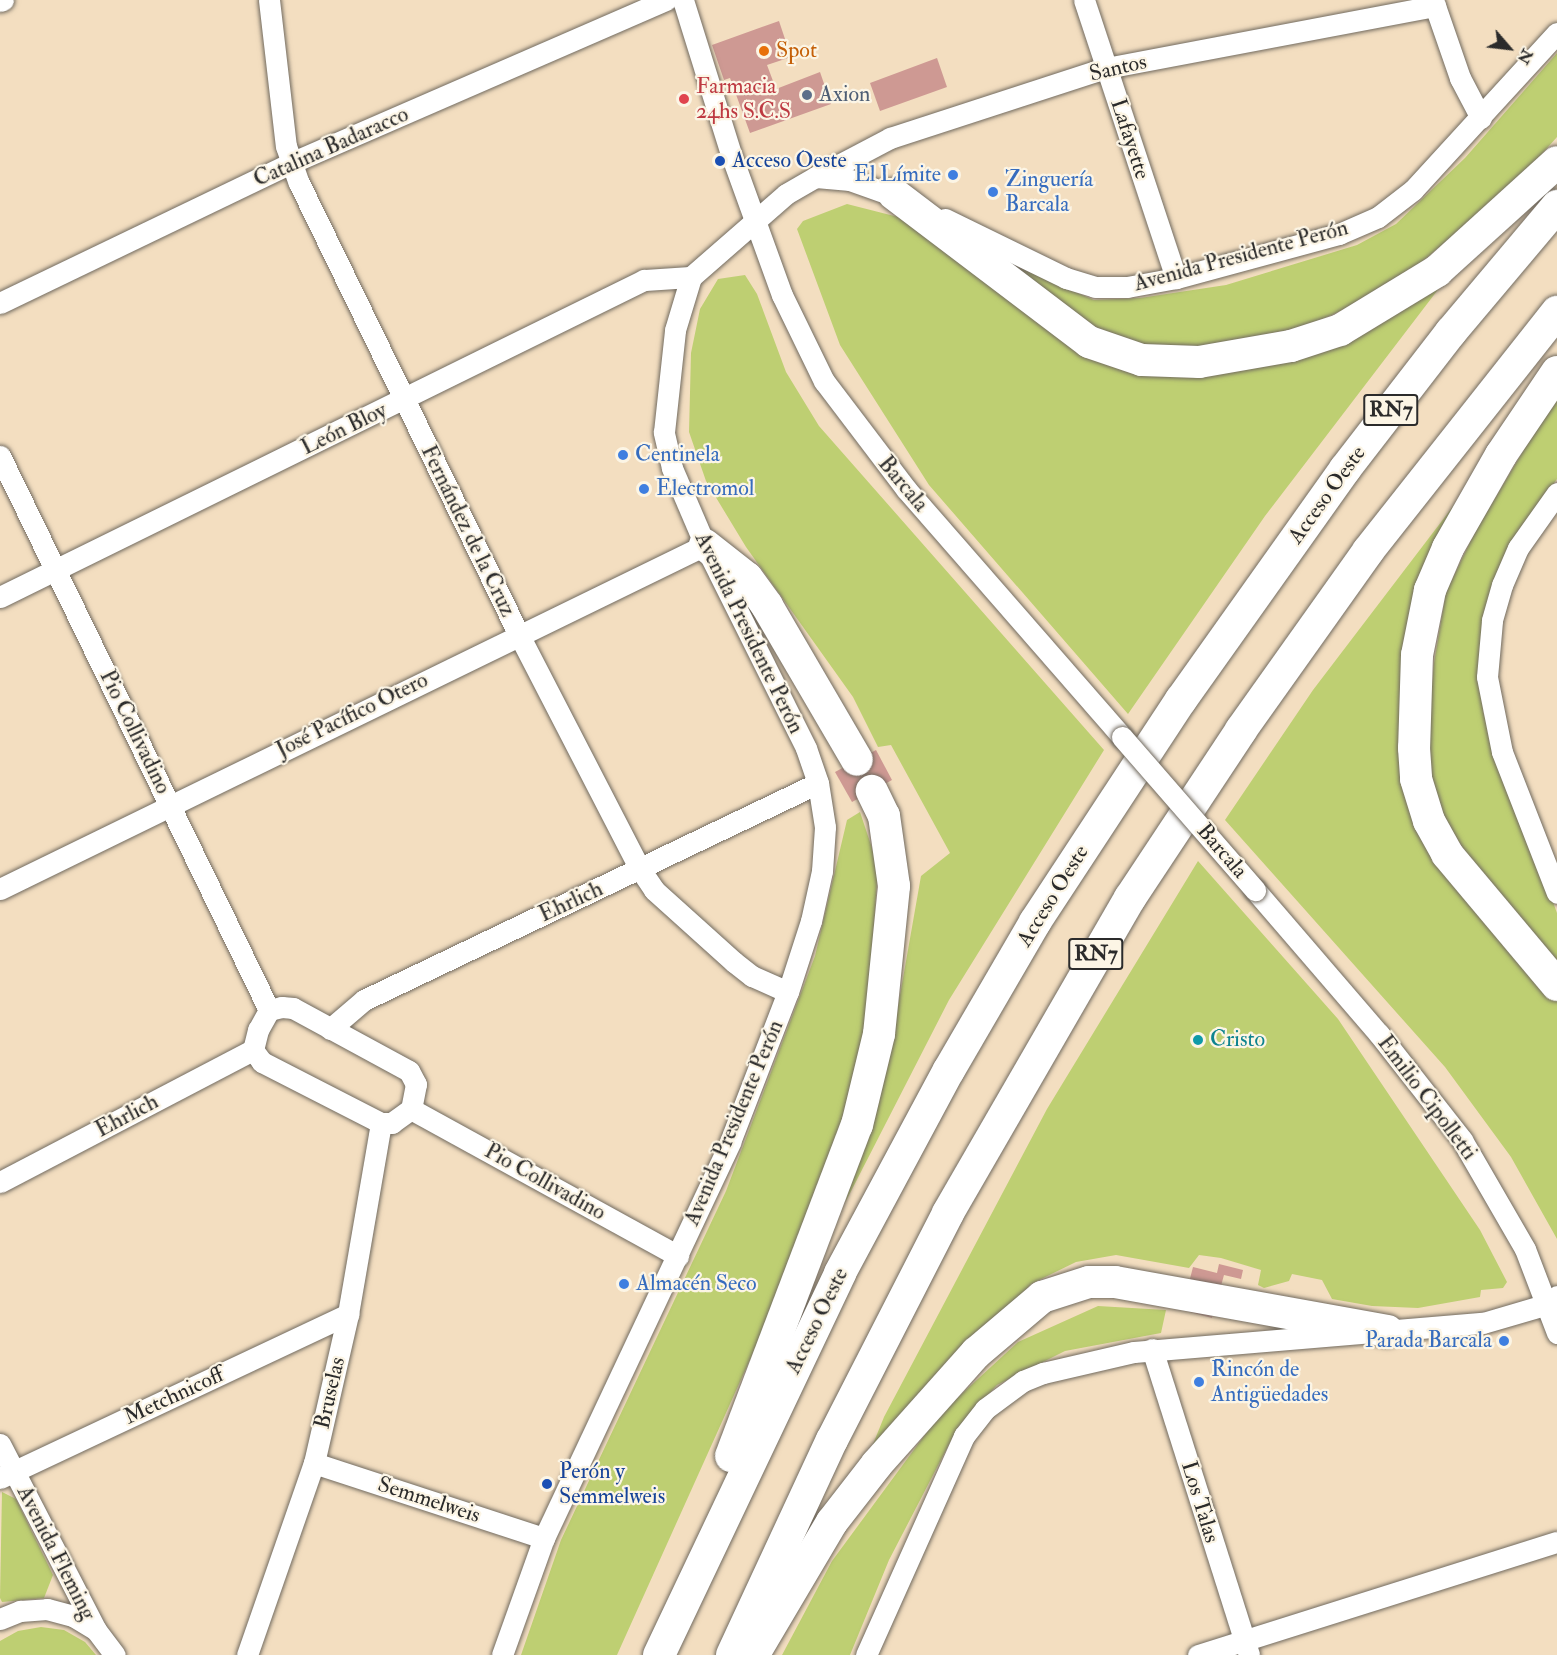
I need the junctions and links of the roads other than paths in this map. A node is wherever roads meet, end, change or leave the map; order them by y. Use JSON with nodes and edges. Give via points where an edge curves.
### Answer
{"nodes":[{"id":1,"x":269,"y":0,"type":"edge"},
{"id":2,"x":666,"y":0,"type":"edge"},
{"id":3,"x":683,"y":0,"type":"edge"},
{"id":4,"x":1084,"y":0,"type":"edge"},
{"id":5,"x":1434,"y":3,"type":"edge"},
{"id":6,"x":1557,"y":33,"type":"edge"},
{"id":7,"x":1106,"y":68,"type":"junction"},
{"id":8,"x":1481,"y":117,"type":"junction"},
{"id":9,"x":1557,"y":162,"type":"edge"},
{"id":10,"x":291,"y":163,"type":"junction"},
{"id":11,"x":816,"y":177,"type":"junction"},
{"id":12,"x":894,"y":194,"type":"junction"},
{"id":13,"x":1557,"y":206,"type":"edge"},
{"id":14,"x":756,"y":220,"type":"junction"},
{"id":15,"x":692,"y":277,"type":"junction"},
{"id":16,"x":1176,"y":278,"type":"junction"},
{"id":17,"x":0,"y":303,"type":"edge"},
{"id":18,"x":1557,"y":312,"type":"edge"},
{"id":19,"x":1557,"y":372,"type":"edge"},
{"id":20,"x":405,"y":400,"type":"junction"},
{"id":21,"x":0,"y":456,"type":"edge"},
{"id":22,"x":1557,"y":493,"type":"edge"},
{"id":23,"x":705,"y":545,"type":"junction"},
{"id":24,"x":56,"y":568,"type":"junction"},
{"id":25,"x":0,"y":597,"type":"edge"},
{"id":26,"x":518,"y":633,"type":"junction"},
{"id":27,"x":857,"y":760,"type":"dead end"},
{"id":28,"x":818,"y":783,"type":"junction"},
{"id":29,"x":872,"y":791,"type":"dead end"},
{"id":30,"x":170,"y":805,"type":"junction"},
{"id":31,"x":1551,"y":862,"type":"edge"},
{"id":32,"x":640,"y":869,"type":"junction"},
{"id":33,"x":0,"y":889,"type":"edge"},
{"id":34,"x":1255,"y":890,"type":"joint"},
{"id":35,"x":1557,"y":893,"type":"edge"},
{"id":36,"x":1557,"y":985,"type":"edge"},
{"id":37,"x":788,"y":992,"type":"junction"},
{"id":38,"x":269,"y":1010,"type":"junction"},
{"id":39,"x":330,"y":1029,"type":"junction"},
{"id":40,"x":253,"y":1050,"type":"junction"},
{"id":41,"x":411,"y":1109,"type":"junction"},
{"id":42,"x":381,"y":1123,"type":"junction"},
{"id":43,"x":0,"y":1182,"type":"edge"},
{"id":44,"x":678,"y":1256,"type":"junction"},
{"id":45,"x":1552,"y":1300,"type":"edge"},
{"id":46,"x":348,"y":1314,"type":"junction"},
{"id":47,"x":1388,"y":1331,"type":"junction"},
{"id":48,"x":1557,"y":1333,"type":"edge"},
{"id":49,"x":1152,"y":1349,"type":"junction"},
{"id":50,"x":0,"y":1444,"type":"edge"},
{"id":51,"x":314,"y":1463,"type":"junction"},
{"id":52,"x":7,"y":1474,"type":"edge"},
{"id":53,"x":544,"y":1538,"type":"junction"},
{"id":54,"x":1557,"y":1542,"type":"edge"},
{"id":55,"x":0,"y":1619,"type":"edge"},
{"id":56,"x":96,"y":1630,"type":"junction"},
{"id":57,"x":1246,"y":1647,"type":"edge"},
{"id":58,"x":115,"y":1655,"type":"edge"},
{"id":59,"x":248,"y":1655,"type":"edge"},
{"id":60,"x":502,"y":1655,"type":"edge"},
{"id":61,"x":658,"y":1655,"type":"edge"},
{"id":62,"x":732,"y":1655,"type":"edge"},
{"id":63,"x":753,"y":1655,"type":"edge"},
{"id":64,"x":866,"y":1655,"type":"edge"},
{"id":65,"x":1198,"y":1655,"type":"edge"}],
"edges":[{"from":1,"to":10,"type":"street","name":"Fernández de la Cruz"},
{"from":2,"to":10,"type":"street","name":"Catalina Badaracco"},
{"from":3,"to":14,"type":"street","name":"Barcala"},
{"from":4,"to":7,"type":"street","name":"Lafayette"},
{"from":5,"to":7,"type":"street","name":"Santos"},
{"from":5,"to":8,"type":"street","via":[[1460,78]]},
{"from":6,"to":8,"type":"street","name":"Avenida Presidente Perón"},
{"from":7,"to":11,"type":"street","name":"Santos","via":[[890,138]]},
{"from":7,"to":16,"type":"street","name":"Lafayette"},
{"from":8,"to":16,"type":"street","name":"Avenida Presidente Perón","via":[[1413,190],[1378,217],[1339,234]]},
{"from":9,"to":12,"type":"highway","via":[[1437,271],[1350,325],[1291,346],[1199,362],[1142,360],[1089,342]]},
{"from":10,"to":17,"type":"street","name":"Catalina Badaracco"},
{"from":10,"to":20,"type":"street","name":"Fernández de la Cruz"},
{"from":11,"to":12,"type":"street","name":"Avenida Presidente Perón","via":[[844,179]]},
{"from":11,"to":14,"type":"street","via":[[786,194]]},
{"from":12,"to":16,"type":"street","name":"Avenida Presidente Perón","via":[[1065,278],[1095,287],[1127,287]]},
{"from":13,"to":61,"type":"highway","name":"Acceso Oeste","number":"RN7","via":[[1451,332],[1345,469],[1181,700],[1035,922],[949,1070],[840,1273]]},
{"from":14,"to":15,"type":"street"},
{"from":14,"to":34,"type":"street","name":"Barcala","bridge":true,"via":[[782,295],[837,400],[906,489]]},
{"from":15,"to":20,"type":"street","name":"León Bloy","via":[[644,280]]},
{"from":15,"to":23,"type":"street","name":"Avenida Presidente Perón","via":[[675,330],[664,432],[672,468]]},
{"from":18,"to":62,"type":"highway","number":"RN7","via":[[1368,551],[1241,730],[1130,898],[948,1213],[832,1440]]},
{"from":19,"to":36,"type":"highway","via":[[1502,455],[1448,548],[1430,590],[1417,655],[1414,748],[1416,779],[1429,821],[1447,854]]},
{"from":20,"to":24,"type":"street","name":"León Bloy"},
{"from":20,"to":26,"type":"street","name":"Fernández de la Cruz"},
{"from":21,"to":24,"type":"street","name":"Pio Collivadino"},
{"from":22,"to":31,"type":"street","via":[[1518,548],[1502,585],[1492,621],[1486,677],[1502,752]]},
{"from":23,"to":26,"type":"street","name":"José Pacífico Otero"},
{"from":23,"to":27,"type":"highway","via":[[747,578],[767,606]]},
{"from":23,"to":28,"type":"street","name":"Avenida Presidente Perón","via":[[806,748]]},
{"from":24,"to":25,"type":"street","name":"León Bloy"},
{"from":24,"to":30,"type":"street","name":"Pio Collivadino"},
{"from":26,"to":30,"type":"street","name":"José Pacífico Otero"},
{"from":26,"to":32,"type":"street","name":"Fernández de la Cruz"},
{"from":28,"to":32,"type":"street","name":"Ehrlich"},
{"from":28,"to":37,"type":"street","name":"Avenida Presidente Perón","via":[[825,827],[822,871]]},
{"from":29,"to":61,"type":"highway","via":[[884,816],[894,886],[879,1034],[857,1125]]},
{"from":30,"to":33,"type":"street","name":"José Pacífico Otero"},
{"from":30,"to":38,"type":"street","name":"Pio Collivadino"},
{"from":31,"to":35,"type":"street"},
{"from":32,"to":37,"type":"street","name":"Fernández de la Cruz","via":[[654,890],[734,962],[752,976]]},
{"from":32,"to":39,"type":"street","name":"Ehrlich","via":[[364,1000]]},
{"from":34,"to":45,"type":"street","name":"Emilio Cipolletti","via":[[1379,1034],[1462,1140]]},
{"from":37,"to":44,"type":"street","name":"Avenida Presidente Perón","via":[[734,1132]]},
{"from":38,"to":39,"type":"street","via":[[293,1008]]},
{"from":38,"to":40,"type":"street"},
{"from":39,"to":41,"type":"street","via":[[409,1071],[416,1084]]},
{"from":40,"to":42,"type":"street","via":[[262,1062]]},
{"from":40,"to":43,"type":"street","name":"Ehrlich"},
{"from":41,"to":42,"type":"street","via":[[392,1123]]},
{"from":41,"to":44,"type":"street","name":"Pio Collivadino"},
{"from":42,"to":46,"type":"street","name":"Bruselas"},
{"from":44,"to":53,"type":"street","name":"Avenida Presidente Perón"},
{"from":45,"to":47,"type":"street","via":[[1489,1322]]},
{"from":45,"to":48,"type":"street","name":"Emilio Cipolletti"},
{"from":46,"to":51,"type":"street","name":"Bruselas"},
{"from":46,"to":52,"type":"street","name":"Metchnicoff"},
{"from":47,"to":49,"type":"street"},
{"from":47,"to":63,"type":"highway","via":[[1115,1281],[1089,1282],[1042,1297],[976,1353],[877,1464],[832,1522]]},
{"from":49,"to":57,"type":"street","name":"Los Talas"},
{"from":49,"to":64,"type":"street","via":[[1043,1373],[1003,1393],[985,1409],[964,1436],[944,1474]]},
{"from":50,"to":52,"type":"street","name":"Avenida Fleming"},
{"from":51,"to":53,"type":"street","name":"Semmelweis"},
{"from":51,"to":59,"type":"street","name":"Bruselas"},
{"from":52,"to":56,"type":"street","name":"Avenida Fleming"},
{"from":53,"to":60,"type":"street","name":"Avenida Presidente Perón"},
{"from":54,"to":57,"type":"street"},
{"from":55,"to":56,"type":"street","via":[[20,1611],[47,1609],[73,1616]]},
{"from":56,"to":58,"type":"street"},
{"from":57,"to":65,"type":"street"}]}
